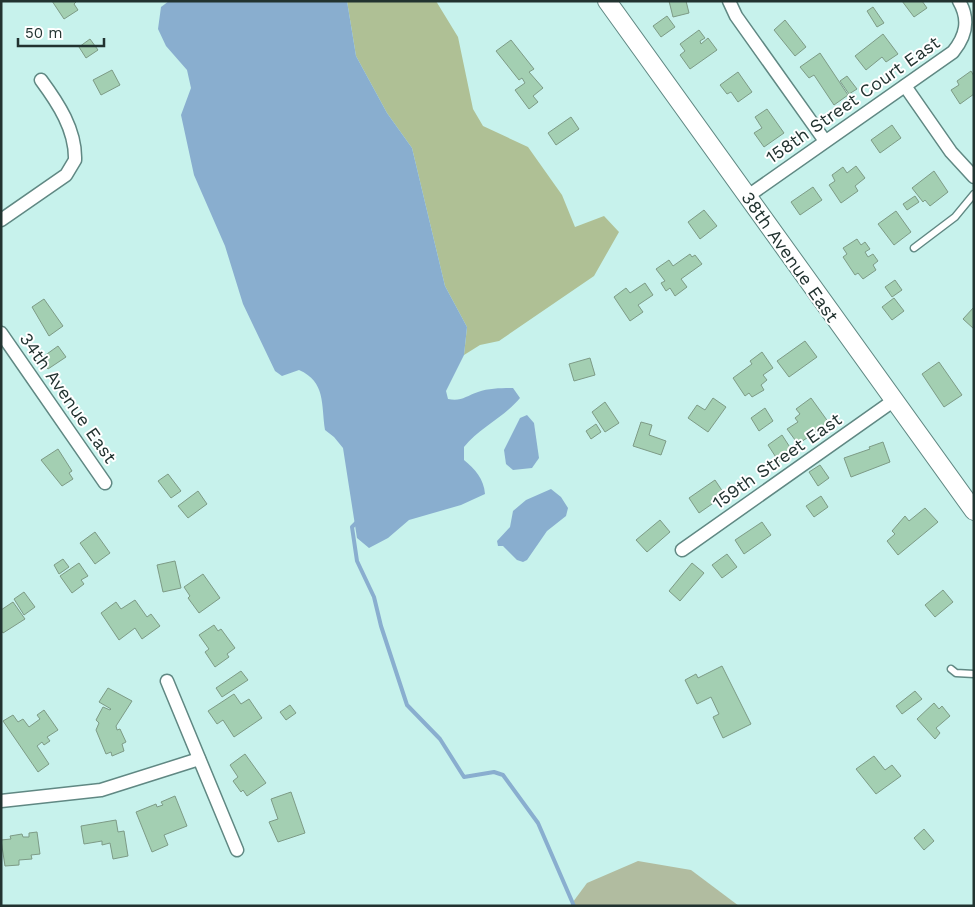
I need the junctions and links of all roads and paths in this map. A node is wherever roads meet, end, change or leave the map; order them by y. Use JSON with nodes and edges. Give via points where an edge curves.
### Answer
{"nodes":[{"id":1,"x":608,"y":1,"type":"edge"},
{"id":2,"x":729,"y":1,"type":"edge"},
{"id":3,"x":959,"y":1,"type":"edge"},
{"id":4,"x":41,"y":80,"type":"dead end"},
{"id":5,"x":905,"y":86,"type":"junction"},
{"id":6,"x":825,"y":141,"type":"junction"},
{"id":7,"x":974,"y":177,"type":"edge"},
{"id":8,"x":974,"y":194,"type":"edge"},
{"id":9,"x":748,"y":196,"type":"junction"},
{"id":10,"x":1,"y":220,"type":"edge"},
{"id":11,"x":914,"y":248,"type":"dead end"},
{"id":12,"x":1,"y":334,"type":"edge"},
{"id":13,"x":893,"y":401,"type":"junction"},
{"id":14,"x":105,"y":483,"type":"dead end"},
{"id":15,"x":974,"y":511,"type":"edge"},
{"id":16,"x":682,"y":550,"type":"dead end"},
{"id":17,"x":952,"y":669,"type":"dead end"},
{"id":18,"x":974,"y":674,"type":"edge"},
{"id":19,"x":167,"y":681,"type":"dead end"},
{"id":20,"x":199,"y":759,"type":"junction"},
{"id":21,"x":1,"y":802,"type":"edge"},
{"id":22,"x":237,"y":850,"type":"dead end"}],
"edges":[{"from":1,"to":9,"type":"street","name":"38th Avenue East"},
{"from":2,"to":6,"type":"street","via":[[736,16]]},
{"from":3,"to":5,"type":"street","name":"158th Street Court East","via":[[966,22],[963,36],[953,52]]},
{"from":4,"to":10,"type":"street","via":[[68,123],[76,157],[66,175]]},
{"from":5,"to":6,"type":"street","name":"158th Street Court East"},
{"from":5,"to":7,"type":"street","via":[[951,152]]},
{"from":6,"to":9,"type":"street","name":"158th Street Court East"},
{"from":8,"to":11,"type":"lane","via":[[956,217]]},
{"from":9,"to":13,"type":"street","name":"38th Avenue East"},
{"from":12,"to":14,"type":"street","name":"34th Avenue East"},
{"from":13,"to":15,"type":"street","name":"38th Avenue East"},
{"from":13,"to":16,"type":"street","name":"159th Street East"},
{"from":17,"to":18,"type":"lane","via":[[956,673]]},
{"from":19,"to":20,"type":"street"},
{"from":20,"to":21,"type":"street","via":[[102,790]]},
{"from":20,"to":22,"type":"street"}]}
